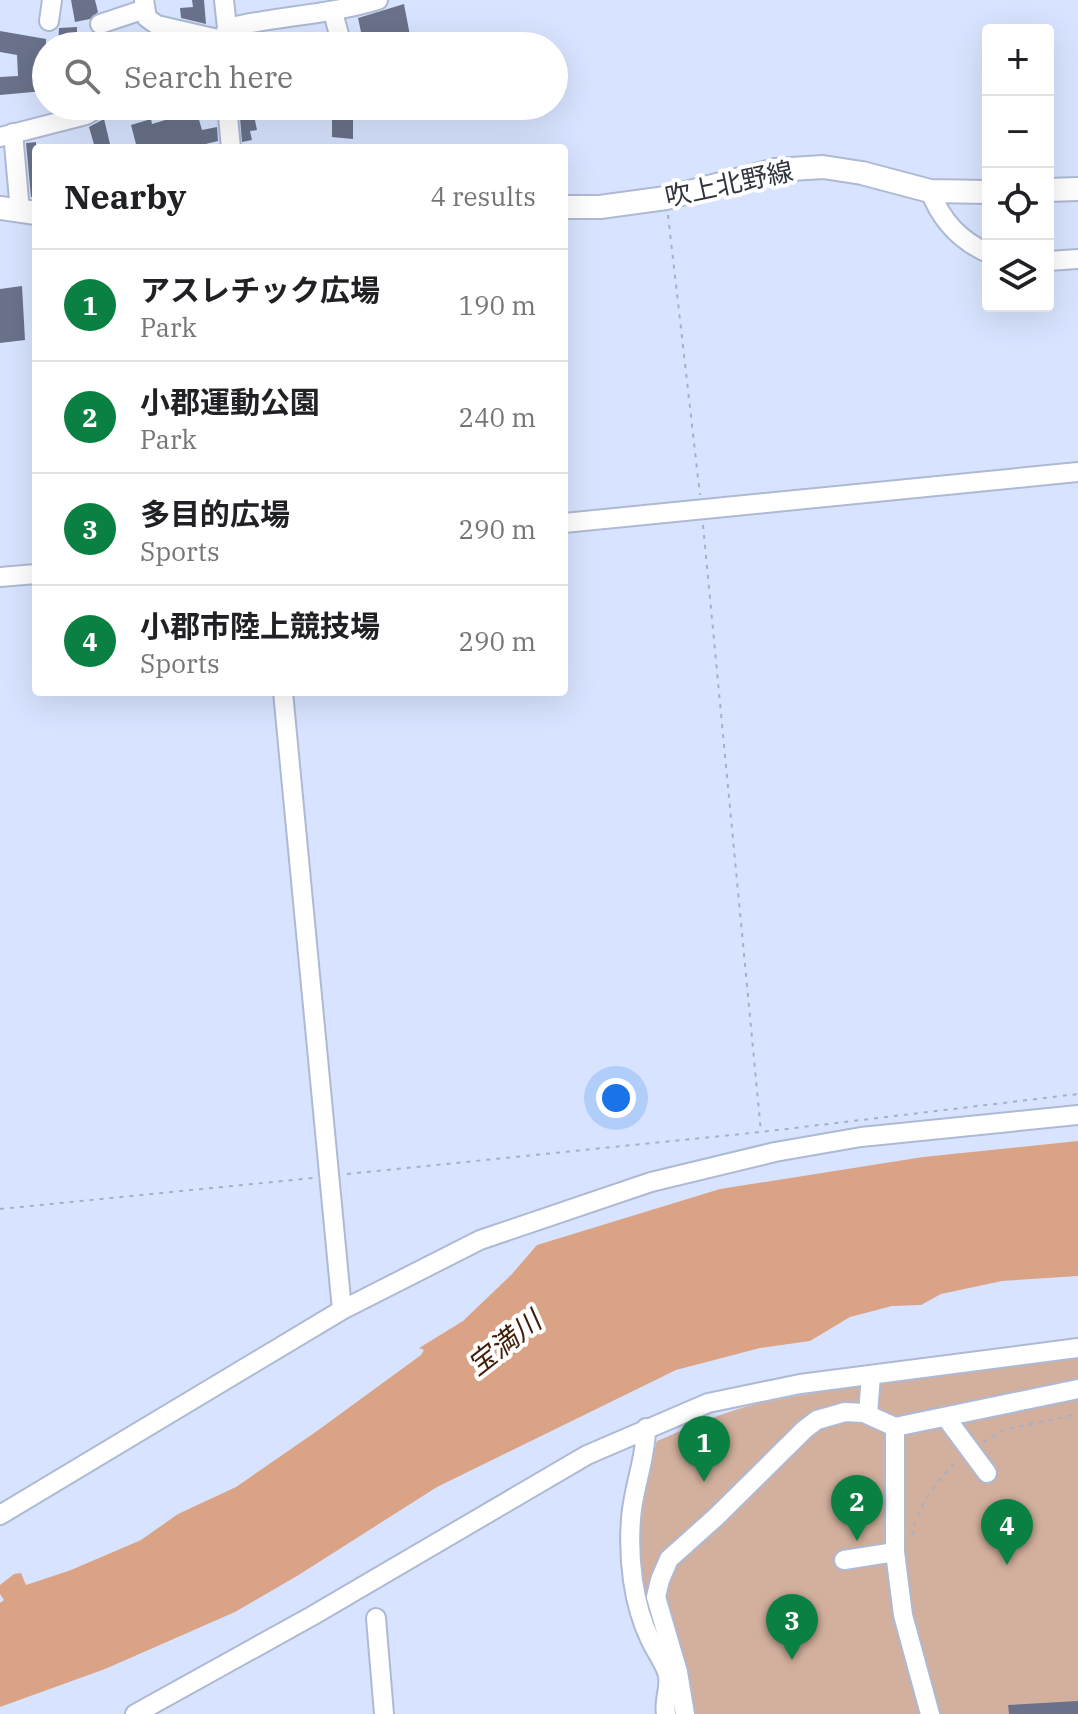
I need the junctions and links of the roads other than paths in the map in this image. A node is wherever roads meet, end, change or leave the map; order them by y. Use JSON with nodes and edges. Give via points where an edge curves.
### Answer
{"nodes":[{"id":1,"x":52,"y":0,"type":"edge"},
{"id":2,"x":224,"y":0,"type":"edge"},
{"id":3,"x":378,"y":0,"type":"edge"},
{"id":4,"x":145,"y":5,"type":"edge"},
{"id":5,"x":333,"y":12,"type":"junction"},
{"id":6,"x":49,"y":21,"type":"dead end"},
{"id":7,"x":100,"y":24,"type":"dead end"},
{"id":8,"x":166,"y":32,"type":"edge"},
{"id":9,"x":224,"y":32,"type":"edge"},
{"id":10,"x":239,"y":32,"type":"edge"},
{"id":11,"x":338,"y":32,"type":"edge"},
{"id":12,"x":66,"y":120,"type":"edge"},
{"id":13,"x":228,"y":120,"type":"edge"},
{"id":14,"x":7,"y":135,"type":"edge"},
{"id":15,"x":231,"y":144,"type":"edge"},
{"id":16,"x":1078,"y":189,"type":"edge"},
{"id":17,"x":1054,"y":190,"type":"edge"},
{"id":18,"x":930,"y":191,"type":"junction"},
{"id":19,"x":982,"y":192,"type":"edge"},
{"id":20,"x":568,"y":207,"type":"edge"},
{"id":21,"x":19,"y":211,"type":"edge"},
{"id":22,"x":982,"y":250,"type":"edge"},
{"id":23,"x":1078,"y":259,"type":"edge"},
{"id":24,"x":1054,"y":261,"type":"edge"},
{"id":25,"x":1078,"y":472,"type":"edge"},
{"id":26,"x":568,"y":523,"type":"edge"},
{"id":27,"x":32,"y":574,"type":"edge"},
{"id":28,"x":0,"y":577,"type":"edge"},
{"id":29,"x":283,"y":696,"type":"edge"},
{"id":30,"x":1078,"y":1115,"type":"edge"},
{"id":31,"x":342,"y":1310,"type":"junction"},
{"id":32,"x":1078,"y":1348,"type":"edge"},
{"id":33,"x":871,"y":1375,"type":"junction"},
{"id":34,"x":1078,"y":1389,"type":"edge"},
{"id":35,"x":868,"y":1414,"type":"junction"},
{"id":36,"x":947,"y":1419,"type":"junction"},
{"id":37,"x":895,"y":1427,"type":"junction"},
{"id":38,"x":646,"y":1428,"type":"junction"},
{"id":39,"x":987,"y":1473,"type":"dead end"},
{"id":40,"x":0,"y":1515,"type":"edge"},
{"id":41,"x":895,"y":1552,"type":"junction"},
{"id":42,"x":844,"y":1560,"type":"dead end"},
{"id":43,"x":376,"y":1618,"type":"dead end"},
{"id":44,"x":135,"y":1714,"type":"edge"},
{"id":45,"x":384,"y":1714,"type":"edge"},
{"id":46,"x":666,"y":1714,"type":"edge"},
{"id":47,"x":685,"y":1714,"type":"edge"},
{"id":48,"x":930,"y":1714,"type":"edge"}],
"edges":[{"from":1,"to":6,"type":"street"},
{"from":2,"to":9,"type":"street"},
{"from":3,"to":5,"type":"street"},
{"from":4,"to":7,"type":"street"},
{"from":4,"to":8,"type":"street","via":[[147,18]]},
{"from":5,"to":10,"type":"street","via":[[275,17]]},
{"from":5,"to":11,"type":"street"},
{"from":12,"to":14,"type":"street"},
{"from":13,"to":15,"type":"street"},
{"from":14,"to":21,"type":"street"},
{"from":16,"to":17,"type":"main road"},
{"from":18,"to":19,"type":"main road","name":"吹上北野線"},
{"from":18,"to":20,"type":"main road","name":"吹上北野線","via":[[823,167],[775,170],[666,198]]},
{"from":18,"to":22,"type":"street","via":[[951,227]]},
{"from":23,"to":24,"type":"street"},
{"from":25,"to":26,"type":"street"},
{"from":27,"to":28,"type":"street"},
{"from":29,"to":31,"type":"street"},
{"from":30,"to":31,"type":"street","via":[[861,1137],[713,1166],[599,1198],[480,1240]]},
{"from":31,"to":40,"type":"street"},
{"from":32,"to":33,"type":"street"},
{"from":33,"to":35,"type":"street"},
{"from":33,"to":38,"type":"street","via":[[721,1400]]},
{"from":34,"to":36,"type":"street"},
{"from":35,"to":37,"type":"street"},
{"from":35,"to":47,"type":"street","via":[[845,1412],[817,1420],[669,1559],[656,1597]]},
{"from":36,"to":37,"type":"street"},
{"from":36,"to":39,"type":"street"},
{"from":37,"to":41,"type":"street"},
{"from":38,"to":44,"type":"street","via":[[587,1455]]},
{"from":38,"to":46,"type":"street","via":[[631,1519],[632,1557],[642,1619],[667,1673]]},
{"from":41,"to":42,"type":"street"},
{"from":41,"to":48,"type":"street","via":[[903,1615]]},
{"from":43,"to":45,"type":"street"}]}
